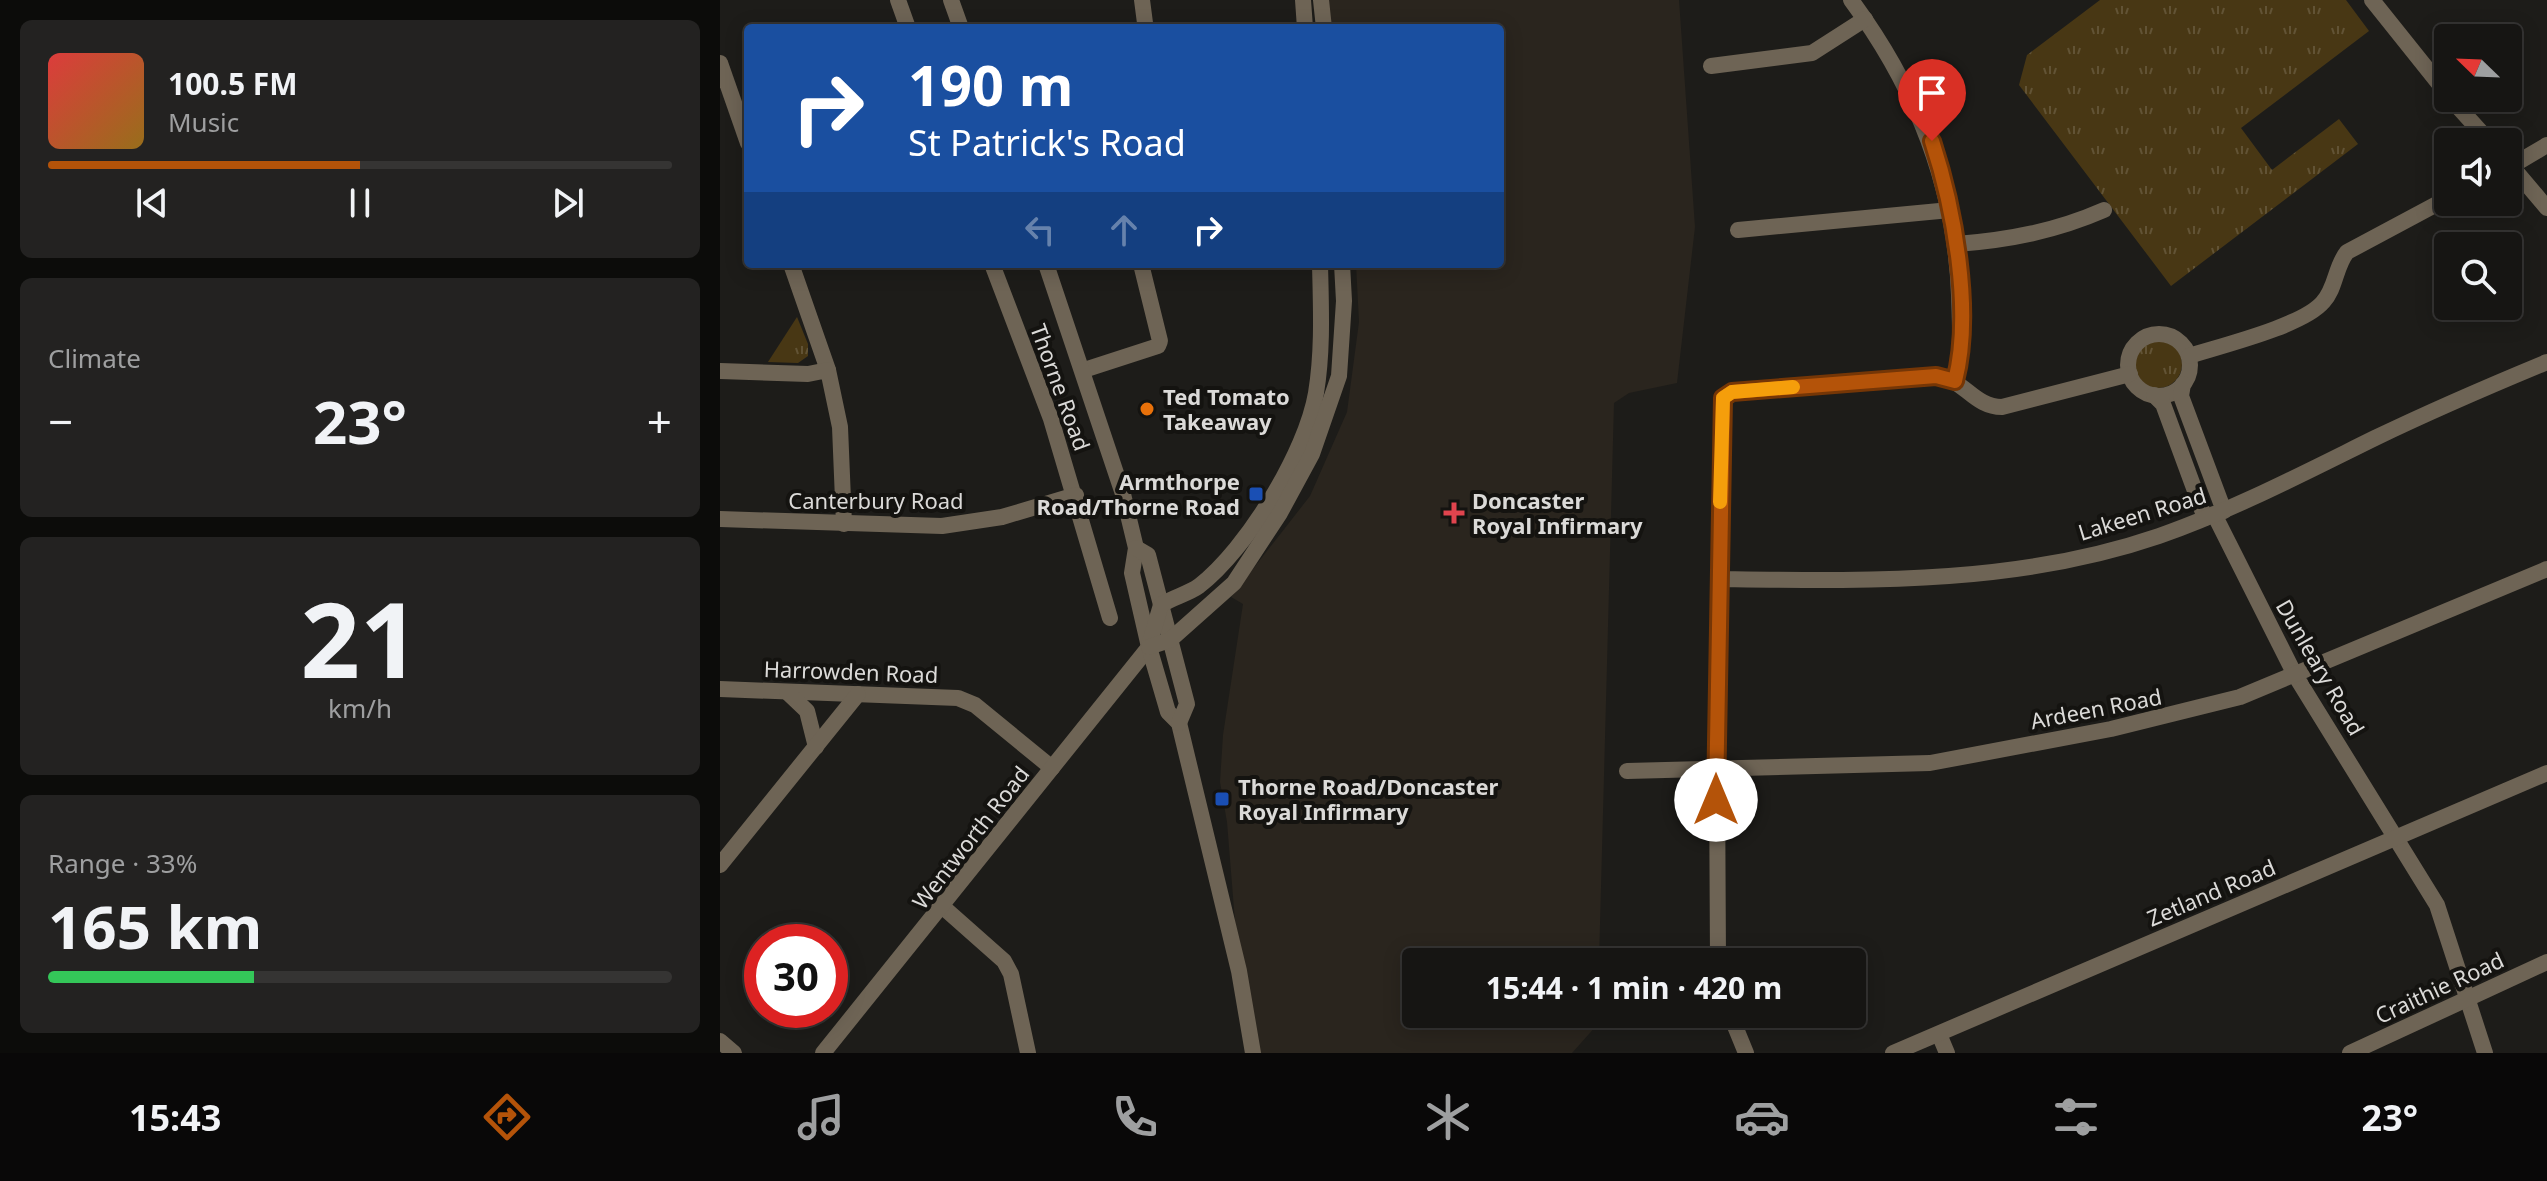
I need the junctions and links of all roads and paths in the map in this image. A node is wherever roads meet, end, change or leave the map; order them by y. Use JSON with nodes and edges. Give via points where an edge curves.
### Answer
{"nodes":[{"id":1,"x":898,"y":0,"type":"edge"},
{"id":2,"x":951,"y":0,"type":"edge"},
{"id":3,"x":1142,"y":0,"type":"edge"},
{"id":4,"x":1303,"y":0,"type":"edge"},
{"id":5,"x":1321,"y":0,"type":"edge"},
{"id":6,"x":1851,"y":0,"type":"edge"},
{"id":7,"x":2372,"y":0,"type":"edge"},
{"id":8,"x":1865,"y":19,"type":"junction"},
{"id":9,"x":1145,"y":23,"type":"dead end"},
{"id":10,"x":907,"y":24,"type":"edge"},
{"id":11,"x":960,"y":24,"type":"edge"},
{"id":12,"x":1305,"y":24,"type":"edge"},
{"id":13,"x":1324,"y":24,"type":"edge"},
{"id":14,"x":720,"y":63,"type":"edge"},
{"id":15,"x":1711,"y":66,"type":"dead end"},
{"id":16,"x":2434,"y":78,"type":"edge"},
{"id":17,"x":2463,"y":112,"type":"edge"},
{"id":18,"x":2477,"y":128,"type":"edge"},
{"id":19,"x":744,"y":132,"type":"edge"},
{"id":20,"x":2547,"y":145,"type":"edge"},
{"id":21,"x":2522,"y":158,"type":"edge"},
{"id":22,"x":2522,"y":180,"type":"edge"},
{"id":23,"x":2434,"y":205,"type":"edge"},
{"id":24,"x":2547,"y":208,"type":"edge"},
{"id":25,"x":1950,"y":210,"type":"junction"},
{"id":26,"x":2104,"y":210,"type":"dead end"},
{"id":27,"x":1738,"y":230,"type":"dead end"},
{"id":28,"x":1957,"y":244,"type":"junction"},
{"id":29,"x":792,"y":268,"type":"edge"},
{"id":30,"x":993,"y":268,"type":"edge"},
{"id":31,"x":1047,"y":268,"type":"edge"},
{"id":32,"x":1142,"y":268,"type":"edge"},
{"id":33,"x":1320,"y":268,"type":"edge"},
{"id":34,"x":1342,"y":268,"type":"edge"},
{"id":35,"x":2189,"y":356,"type":"junction"},
{"id":36,"x":2547,"y":362,"type":"edge"},
{"id":37,"x":828,"y":370,"type":"junction"},
{"id":38,"x":1084,"y":370,"type":"junction"},
{"id":39,"x":720,"y":371,"type":"edge"},
{"id":40,"x":2130,"y":374,"type":"junction"},
{"id":41,"x":1955,"y":381,"type":"junction"},
{"id":42,"x":2183,"y":384,"type":"junction"},
{"id":43,"x":2154,"y":395,"type":"junction"},
{"id":44,"x":1076,"y":495,"type":"junction"},
{"id":45,"x":2214,"y":514,"type":"junction"},
{"id":46,"x":720,"y":519,"type":"edge"},
{"id":47,"x":844,"y":524,"type":"junction"},
{"id":48,"x":1136,"y":548,"type":"junction"},
{"id":49,"x":2547,"y":569,"type":"edge"},
{"id":50,"x":1719,"y":579,"type":"junction"},
{"id":51,"x":1161,"y":605,"type":"junction"},
{"id":52,"x":1110,"y":618,"type":"dead end"},
{"id":53,"x":1170,"y":640,"type":"junction"},
{"id":54,"x":1149,"y":647,"type":"junction"},
{"id":55,"x":2295,"y":675,"type":"junction"},
{"id":56,"x":720,"y":689,"type":"edge"},
{"id":57,"x":787,"y":692,"type":"junction"},
{"id":58,"x":858,"y":694,"type":"junction"},
{"id":59,"x":1179,"y":723,"type":"junction"},
{"id":60,"x":816,"y":747,"type":"junction"},
{"id":61,"x":1052,"y":768,"type":"junction"},
{"id":62,"x":1627,"y":771,"type":"dead end"},
{"id":63,"x":1717,"y":771,"type":"junction"},
{"id":64,"x":2547,"y":773,"type":"edge"},
{"id":65,"x":2397,"y":836,"type":"junction"},
{"id":66,"x":720,"y":865,"type":"edge"},
{"id":67,"x":943,"y":907,"type":"junction"},
{"id":68,"x":1718,"y":948,"type":"edge"},
{"id":69,"x":2547,"y":962,"type":"edge"},
{"id":70,"x":2470,"y":998,"type":"junction"},
{"id":71,"x":1736,"y":1028,"type":"edge"},
{"id":72,"x":1939,"y":1034,"type":"junction"},
{"id":73,"x":720,"y":1041,"type":"edge"},
{"id":74,"x":734,"y":1053,"type":"edge"},
{"id":75,"x":823,"y":1053,"type":"edge"},
{"id":76,"x":1028,"y":1053,"type":"edge"},
{"id":77,"x":1253,"y":1053,"type":"edge"},
{"id":78,"x":1746,"y":1053,"type":"edge"},
{"id":79,"x":1893,"y":1053,"type":"edge"},
{"id":80,"x":1947,"y":1053,"type":"edge"},
{"id":81,"x":2350,"y":1053,"type":"edge"},
{"id":82,"x":2485,"y":1053,"type":"edge"}],
"edges":[{"from":1,"to":10,"type":"street"},
{"from":2,"to":11,"type":"street"},
{"from":3,"to":9,"type":"street"},
{"from":4,"to":12,"type":"street"},
{"from":5,"to":13,"type":"street"},
{"from":6,"to":8,"type":"street"},
{"from":7,"to":16,"type":"street"},
{"from":8,"to":15,"type":"street","via":[[1812,53]]},
{"from":8,"to":25,"type":"street","via":[[1901,75],[1932,141]]},
{"from":14,"to":19,"type":"street"},
{"from":17,"to":18,"type":"street"},
{"from":20,"to":21,"type":"street"},
{"from":22,"to":24,"type":"street"},
{"from":23,"to":35,"type":"street","via":[[2347,252],[2317,309]]},
{"from":25,"to":27,"type":"street"},
{"from":25,"to":28,"type":"street"},
{"from":26,"to":28,"type":"street","via":[[2005,241]]},
{"from":28,"to":41,"type":"street","via":[[1961,341]]},
{"from":29,"to":37,"type":"street"},
{"from":30,"to":44,"type":"street","name":"Thorne Road"},
{"from":31,"to":38,"type":"street","name":"Thorne Road"},
{"from":32,"to":38,"type":"street","via":[[1158,346]]},
{"from":33,"to":51,"type":"street","via":[[1322,347],[1315,397],[1302,437],[1273,492],[1223,562],[1197,588]]},
{"from":34,"to":53,"type":"street","via":[[1339,376],[1317,442],[1280,513],[1234,583]]},
{"from":35,"to":40,"type":"street","via":[[2169,335],[2147,336],[2132,348]]},
{"from":35,"to":42,"type":"street"},
{"from":36,"to":45,"type":"street","name":"Lakeen Road"},
{"from":37,"to":39,"type":"street"},
{"from":37,"to":47,"type":"street","via":[[840,427]]},
{"from":38,"to":48,"type":"street","name":"Thorne Road"},
{"from":40,"to":41,"type":"street","via":[[2002,407],[1983,405]]},
{"from":40,"to":43,"type":"street","via":[[2138,388]]},
{"from":41,"to":50,"type":"street","via":[[1936,376],[1727,394],[1721,406]]},
{"from":42,"to":43,"type":"street","via":[[2166,395]]},
{"from":42,"to":45,"type":"street","name":"Dunleary Road","via":[[2181,396]]},
{"from":43,"to":45,"type":"street","name":"Dunleary Road"},
{"from":44,"to":47,"type":"street","name":"Canterbury Road","via":[[942,526]]},
{"from":44,"to":52,"type":"street","name":"Thorne Road"},
{"from":45,"to":50,"type":"street","name":"Lakeen Road","via":[[2126,545],[1986,574],[1901,580]]},
{"from":45,"to":55,"type":"street","name":"Dunleary Road"},
{"from":46,"to":47,"type":"street","name":"Canterbury Road"},
{"from":48,"to":51,"type":"street","name":"Thorne Road","via":[[1148,555]]},
{"from":48,"to":54,"type":"street","name":"Thorne Road","via":[[1132,573]]},
{"from":49,"to":55,"type":"street","name":"Ardeen Road"},
{"from":50,"to":63,"type":"street"},
{"from":51,"to":53,"type":"street","name":"Thorne Road"},
{"from":51,"to":54,"type":"street"},
{"from":53,"to":54,"type":"street"},
{"from":53,"to":59,"type":"street","name":"Thorne Road","via":[[1187,704]]},
{"from":54,"to":59,"type":"street","name":"Thorne Road","via":[[1168,712]]},
{"from":54,"to":61,"type":"street","name":"Wentworth Road"},
{"from":55,"to":63,"type":"street","name":"Ardeen Road","via":[[2189,711],[1930,763]]},
{"from":55,"to":65,"type":"street","name":"Dunleary Road"},
{"from":56,"to":57,"type":"street","name":"Harrowden Road"},
{"from":57,"to":58,"type":"street","name":"Harrowden Road"},
{"from":57,"to":60,"type":"street","via":[[807,711]]},
{"from":58,"to":60,"type":"street"},
{"from":58,"to":61,"type":"street","name":"Harrowden Road","via":[[943,695],[975,705]]},
{"from":59,"to":77,"type":"street","name":"Thorne Road","via":[[1239,971]]},
{"from":60,"to":66,"type":"street"},
{"from":61,"to":67,"type":"street","name":"Wentworth Road"},
{"from":62,"to":63,"type":"street","name":"Ardeen Road"},
{"from":63,"to":68,"type":"street"},
{"from":64,"to":65,"type":"street","name":"Zetland Road"},
{"from":65,"to":70,"type":"street","name":"Dunleary Road","via":[[2437,905]]},
{"from":65,"to":72,"type":"street","name":"Zetland Road"},
{"from":67,"to":75,"type":"street","name":"Wentworth Road"},
{"from":67,"to":76,"type":"street","via":[[1004,961]]},
{"from":69,"to":70,"type":"street","name":"Craithie Road"},
{"from":70,"to":81,"type":"street","name":"Craithie Road"},
{"from":70,"to":82,"type":"street","name":"Dunleary Road"},
{"from":71,"to":78,"type":"street"},
{"from":72,"to":79,"type":"street","name":"Zetland Road"},
{"from":72,"to":80,"type":"street"},
{"from":73,"to":74,"type":"street"}]}
